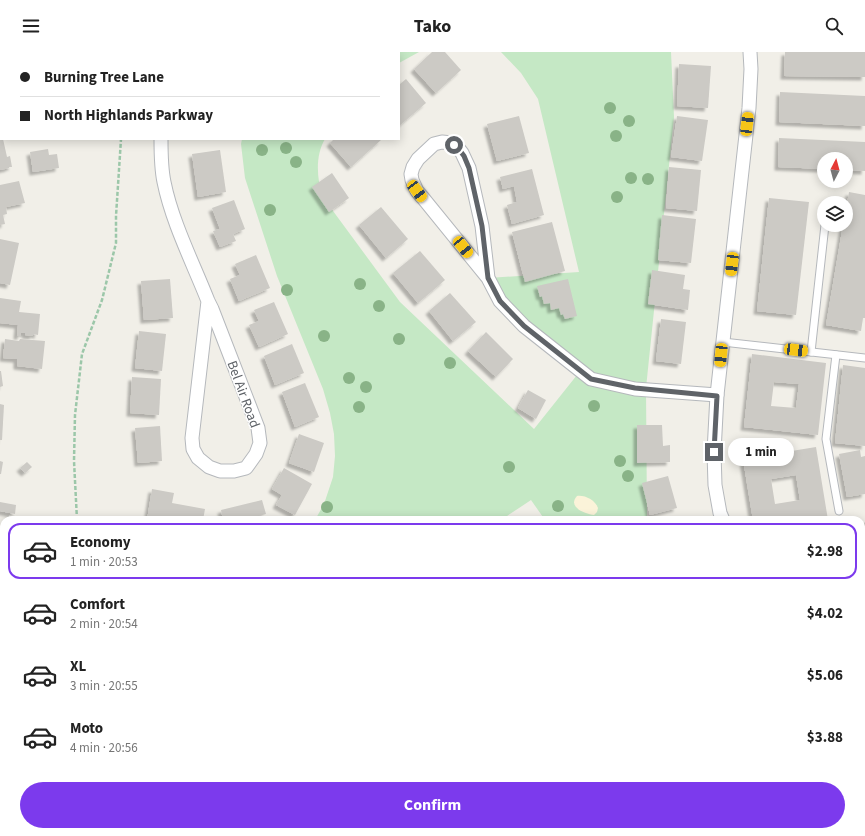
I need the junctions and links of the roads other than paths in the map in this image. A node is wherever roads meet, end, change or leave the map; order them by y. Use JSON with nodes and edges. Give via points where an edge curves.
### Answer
{"nodes":[{"id":1,"x":750,"y":52,"type":"edge"},
{"id":2,"x":161,"y":140,"type":"edge"},
{"id":3,"x":824,"y":232,"type":"edge"},
{"id":4,"x":488,"y":278,"type":"junction"},
{"id":5,"x":208,"y":300,"type":"junction"},
{"id":6,"x":723,"y":342,"type":"junction"},
{"id":7,"x":811,"y":352,"type":"junction"},
{"id":8,"x":836,"y":355,"type":"junction"},
{"id":9,"x":865,"y":358,"type":"edge"},
{"id":10,"x":717,"y":396,"type":"junction"},
{"id":11,"x":839,"y":511,"type":"dead end"},
{"id":12,"x":721,"y":516,"type":"edge"}],
"edges":[{"from":1,"to":6,"type":"street","via":[[749,108]]},
{"from":2,"to":5,"type":"street","name":"Bel Air Road","via":[[164,182],[169,203]]},
{"from":3,"to":7,"type":"lane"},
{"from":4,"to":4,"type":"street","via":[[482,226],[467,164],[462,153],[454,145],[446,142],[437,143],[416,162],[412,169],[412,180],[420,194]]},
{"from":4,"to":10,"type":"street","via":[[500,301],[524,326],[591,379],[635,388]]},
{"from":5,"to":5,"type":"street","name":"Bel Air Road","via":[[192,438],[193,448],[198,458],[209,467],[220,471],[234,471],[246,468],[256,454],[260,442],[258,428]]},
{"from":6,"to":7,"type":"lane"},
{"from":6,"to":10,"type":"street"},
{"from":7,"to":8,"type":"lane"},
{"from":8,"to":9,"type":"lane"},
{"from":8,"to":11,"type":"lane","via":[[826,439]]},
{"from":10,"to":12,"type":"street","via":[[715,485]]}]}
